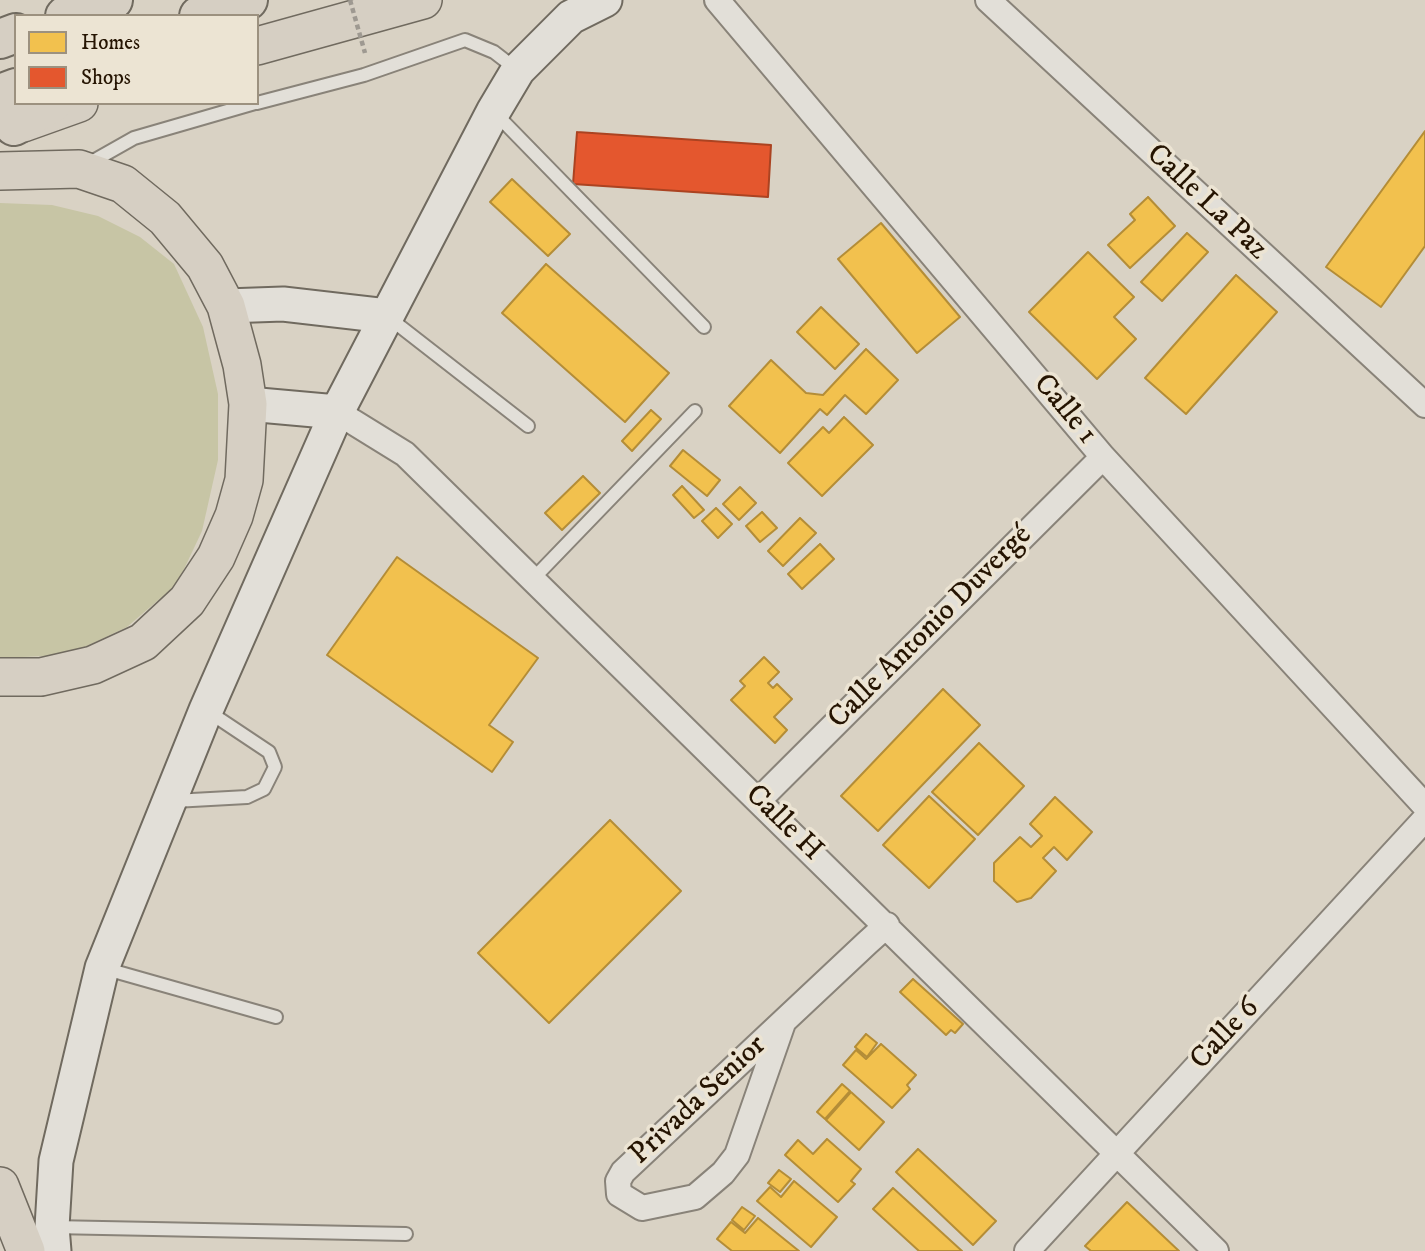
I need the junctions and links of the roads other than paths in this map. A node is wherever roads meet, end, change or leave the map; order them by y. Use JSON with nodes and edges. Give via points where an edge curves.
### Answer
{"nodes":[{"id":1,"x":113,"y":0,"type":"edge"},
{"id":2,"x":248,"y":0,"type":"edge"},
{"id":3,"x":423,"y":0,"type":"edge"},
{"id":4,"x":606,"y":0,"type":"edge"},
{"id":5,"x":717,"y":0,"type":"edge"},
{"id":6,"x":988,"y":0,"type":"edge"},
{"id":7,"x":71,"y":14,"type":"edge"},
{"id":8,"x":205,"y":14,"type":"edge"},
{"id":9,"x":259,"y":45,"type":"edge"},
{"id":10,"x":518,"y":70,"type":"junction"},
{"id":11,"x":14,"y":93,"type":"edge"},
{"id":12,"x":259,"y":102,"type":"edge"},
{"id":13,"x":46,"y":105,"type":"edge"},
{"id":14,"x":69,"y":105,"type":"edge"},
{"id":15,"x":249,"y":105,"type":"edge"},
{"id":16,"x":493,"y":112,"type":"junction"},
{"id":17,"x":5,"y":118,"type":"edge"},
{"id":18,"x":79,"y":169,"type":"junction"},
{"id":19,"x":0,"y":171,"type":"edge"},
{"id":20,"x":226,"y":306,"type":"junction"},
{"id":21,"x":387,"y":316,"type":"junction"},
{"id":22,"x":704,"y":327,"type":"dead end"},
{"id":23,"x":248,"y":404,"type":"junction"},
{"id":24,"x":1425,"y":405,"type":"edge"},
{"id":25,"x":695,"y":411,"type":"dead end"},
{"id":26,"x":338,"y":412,"type":"junction"},
{"id":27,"x":528,"y":426,"type":"dead end"},
{"id":28,"x":1103,"y":457,"type":"junction"},
{"id":29,"x":533,"y":579,"type":"junction"},
{"id":30,"x":0,"y":677,"type":"edge"},
{"id":31,"x":206,"y":710,"type":"junction"},
{"id":32,"x":759,"y":800,"type":"junction"},
{"id":33,"x":170,"y":801,"type":"junction"},
{"id":34,"x":1425,"y":806,"type":"edge"},
{"id":35,"x":1425,"y":819,"type":"edge"},
{"id":36,"x":887,"y":925,"type":"junction"},
{"id":37,"x":102,"y":968,"type":"junction"},
{"id":38,"x":276,"y":1017,"type":"dead end"},
{"id":39,"x":783,"y":1023,"type":"junction"},
{"id":40,"x":1117,"y":1154,"type":"junction"},
{"id":41,"x":0,"y":1186,"type":"edge"},
{"id":42,"x":406,"y":1234,"type":"dead end"},
{"id":43,"x":44,"y":1243,"type":"edge"},
{"id":44,"x":1027,"y":1251,"type":"edge"},
{"id":45,"x":1216,"y":1251,"type":"edge"}],
"edges":[{"from":1,"to":7,"type":"highway"},
{"from":2,"to":8,"type":"highway"},
{"from":3,"to":9,"type":"main road"},
{"from":4,"to":10,"type":"main road","via":[[571,17]]},
{"from":5,"to":28,"type":"street","name":"Calle 1"},
{"from":6,"to":24,"type":"street","name":"Calle La Paz"},
{"from":10,"to":12,"type":"lane","via":[[494,52],[466,40],[364,75]]},
{"from":10,"to":16,"type":"main road"},
{"from":11,"to":17,"type":"highway"},
{"from":13,"to":17,"type":"highway"},
{"from":14,"to":17,"type":"main road"},
{"from":15,"to":18,"type":"lane","via":[[134,138]]},
{"from":16,"to":21,"type":"main road"},
{"from":16,"to":22,"type":"lane"},
{"from":18,"to":19,"type":"main road"},
{"from":18,"to":20,"type":"main road","via":[[123,184],[165,218],[205,265]]},
{"from":20,"to":21,"type":"main road","via":[[321,306]]},
{"from":20,"to":23,"type":"main road"},
{"from":21,"to":26,"type":"main road"},
{"from":21,"to":27,"type":"lane"},
{"from":23,"to":26,"type":"main road"},
{"from":23,"to":30,"type":"main road","via":[[244,480],[234,516],[216,557],[187,601],[143,642],[93,665],[41,677]]},
{"from":25,"to":29,"type":"lane"},
{"from":26,"to":29,"type":"street","name":"Calle H","via":[[405,454]]},
{"from":26,"to":31,"type":"main road"},
{"from":28,"to":32,"type":"street","name":"Calle Antonio Duvergé"},
{"from":28,"to":34,"type":"street","name":"Calle 1"},
{"from":29,"to":32,"type":"street","name":"Calle H"},
{"from":31,"to":33,"type":"main road"},
{"from":31,"to":33,"type":"lane","via":[[269,752],[275,768],[264,789],[247,797]]},
{"from":32,"to":36,"type":"street","name":"Calle H"},
{"from":33,"to":37,"type":"main road"},
{"from":35,"to":40,"type":"street","name":"Calle 6"},
{"from":36,"to":39,"type":"street","name":"Privada Senior"},
{"from":36,"to":40,"type":"street","name":"Calle H"},
{"from":37,"to":38,"type":"lane"},
{"from":37,"to":43,"type":"main road","via":[[56,1161]]},
{"from":39,"to":39,"type":"street","name":"Privada Senior","via":[[737,1155],[723,1173],[695,1197],[642,1208],[619,1194],[623,1172]]},
{"from":40,"to":44,"type":"street","name":"Calle 6"},
{"from":40,"to":45,"type":"street","name":"Calle H"},
{"from":41,"to":43,"type":"main road"},
{"from":42,"to":43,"type":"lane"}]}
